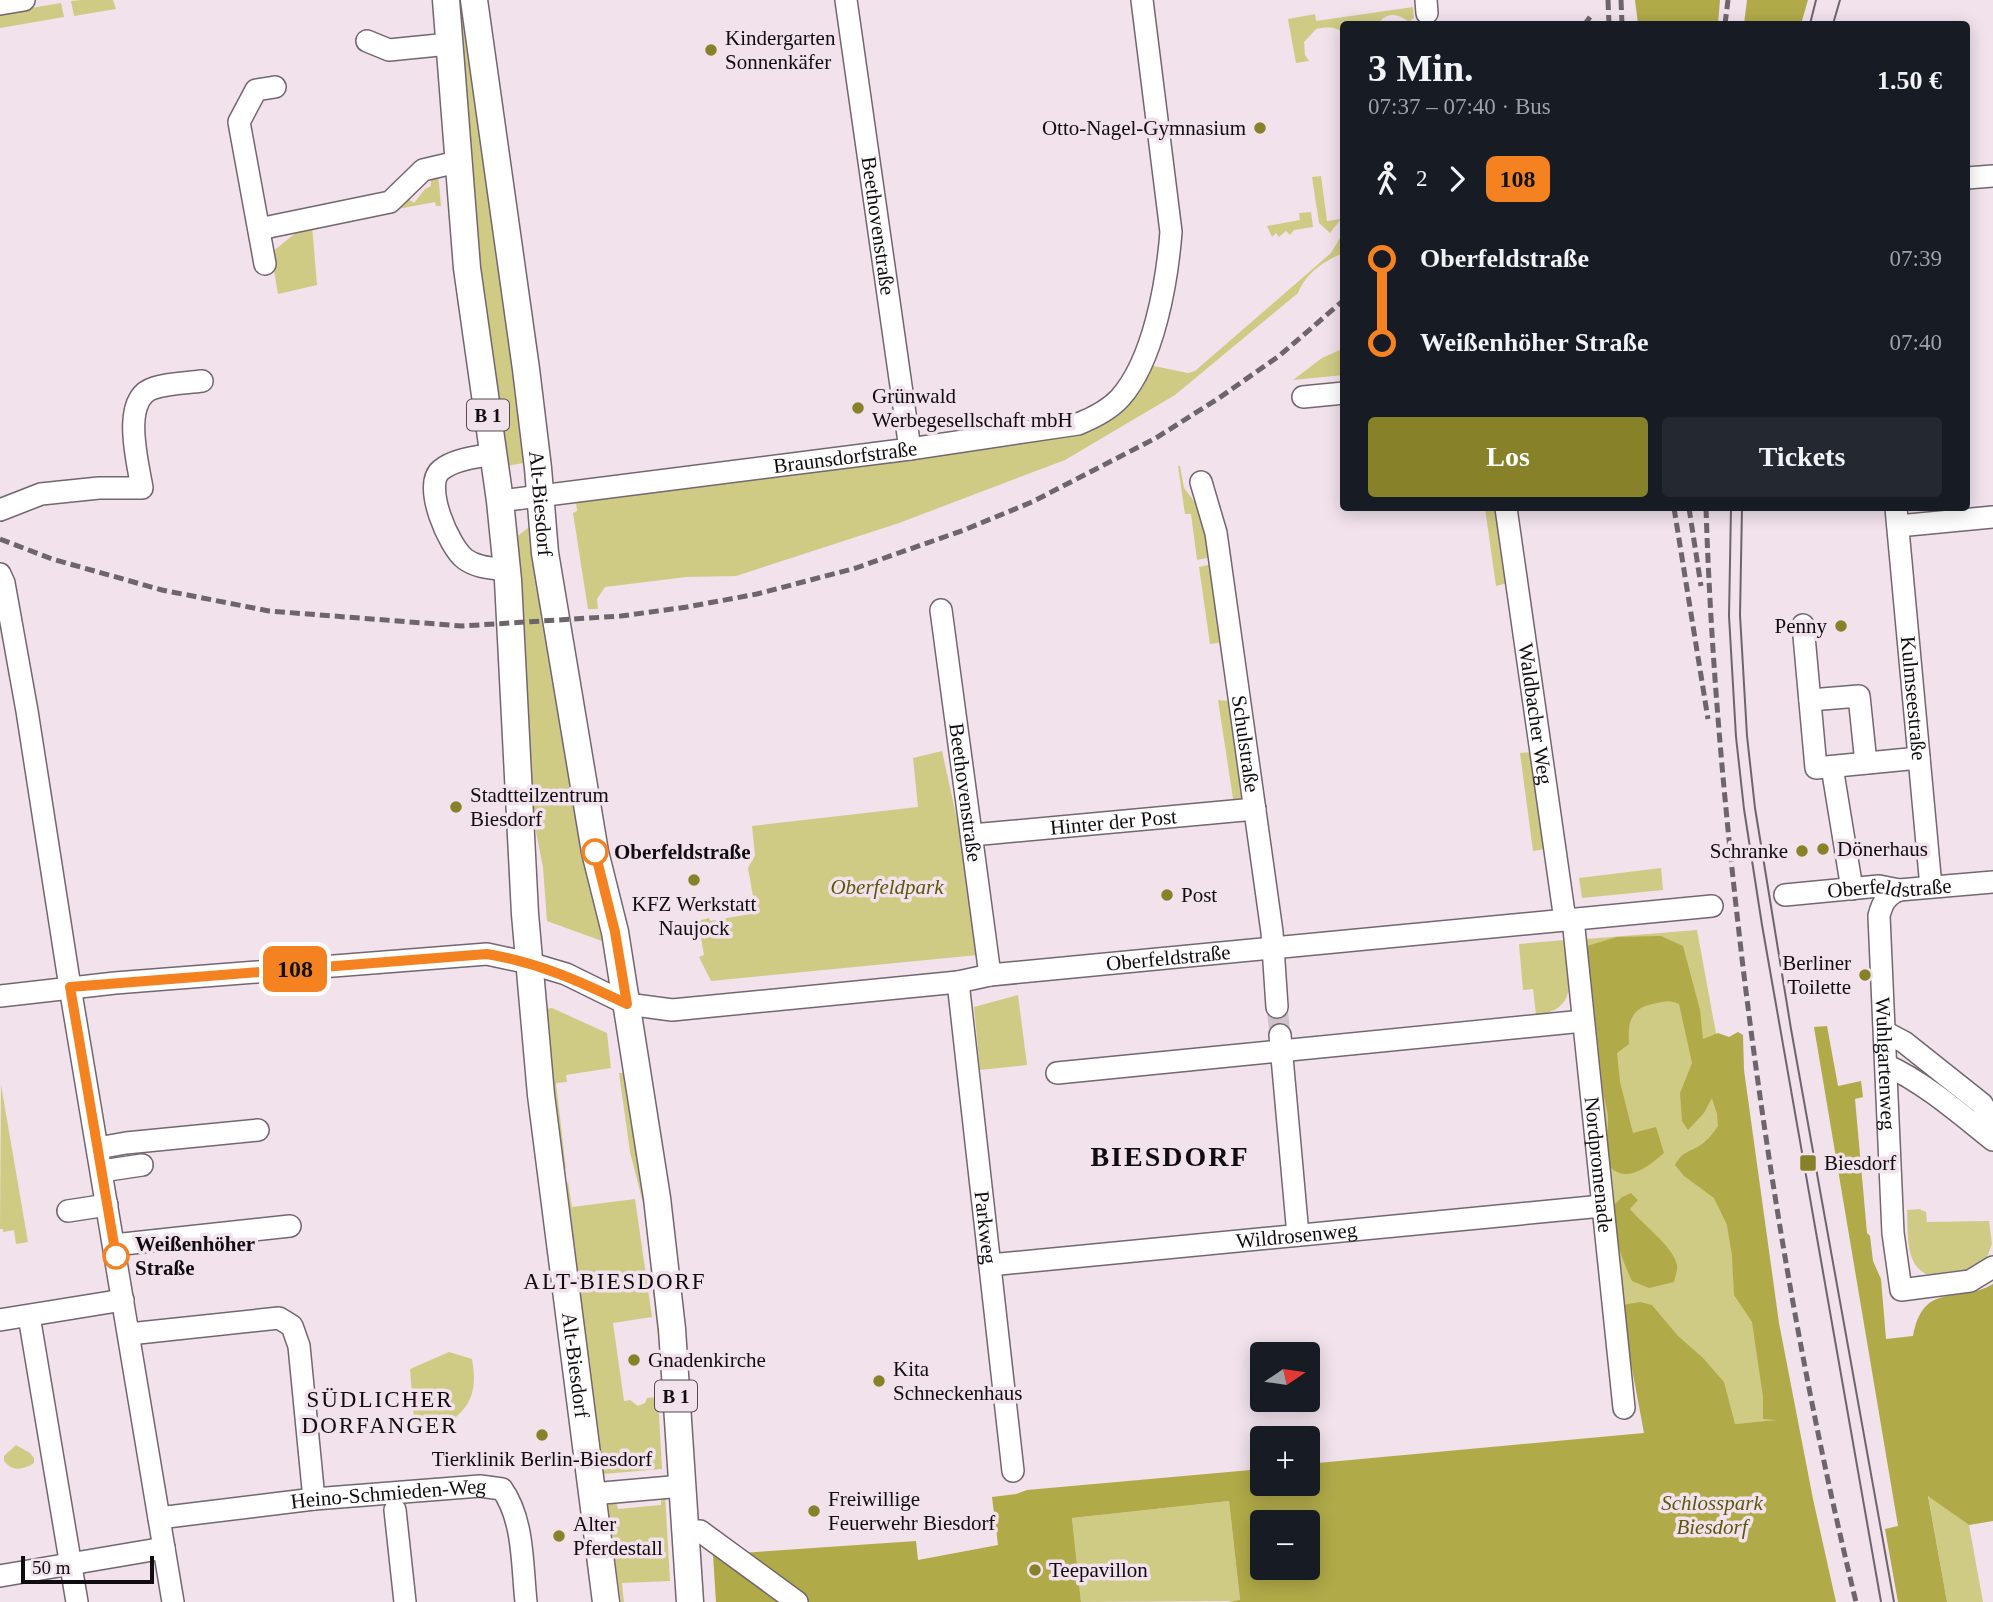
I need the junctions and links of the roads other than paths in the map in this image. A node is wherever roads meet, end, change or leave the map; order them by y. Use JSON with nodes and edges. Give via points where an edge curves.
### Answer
{"nodes":[{"id":1,"x":24,"y":0,"type":"edge"},
{"id":2,"x":446,"y":0,"type":"edge"},
{"id":3,"x":474,"y":0,"type":"edge"},
{"id":4,"x":846,"y":0,"type":"edge"},
{"id":5,"x":1142,"y":0,"type":"edge"},
{"id":6,"x":0,"y":4,"type":"edge"},
{"id":7,"x":367,"y":41,"type":"dead end"},
{"id":8,"x":449,"y":44,"type":"junction"},
{"id":9,"x":275,"y":87,"type":"dead end"},
{"id":10,"x":457,"y":162,"type":"junction"},
{"id":11,"x":1993,"y":176,"type":"edge"},
{"id":12,"x":1970,"y":178,"type":"edge"},
{"id":13,"x":259,"y":229,"type":"junction"},
{"id":14,"x":265,"y":264,"type":"dead end"},
{"id":15,"x":202,"y":381,"type":"dead end"},
{"id":16,"x":1340,"y":393,"type":"edge"},
{"id":17,"x":1303,"y":397,"type":"dead end"},
{"id":18,"x":910,"y":449,"type":"junction"},
{"id":19,"x":493,"y":454,"type":"junction"},
{"id":20,"x":1200,"y":482,"type":"dead end"},
{"id":21,"x":540,"y":496,"type":"junction"},
{"id":22,"x":500,"y":501,"type":"junction"},
{"id":23,"x":0,"y":510,"type":"edge"},
{"id":24,"x":1506,"y":511,"type":"edge"},
{"id":25,"x":1897,"y":517,"type":"edge"},
{"id":26,"x":1993,"y":517,"type":"edge"},
{"id":27,"x":507,"y":570,"type":"junction"},
{"id":28,"x":0,"y":574,"type":"edge"},
{"id":29,"x":941,"y":610,"type":"dead end"},
{"id":30,"x":1803,"y":625,"type":"dead end"},
{"id":31,"x":1810,"y":700,"type":"junction"},
{"id":32,"x":1919,"y":758,"type":"junction"},
{"id":33,"x":1866,"y":763,"type":"junction"},
{"id":34,"x":1832,"y":767,"type":"junction"},
{"id":35,"x":1255,"y":809,"type":"junction"},
{"id":36,"x":972,"y":835,"type":"junction"},
{"id":37,"x":1993,"y":882,"type":"edge"},
{"id":38,"x":1931,"y":887,"type":"junction"},
{"id":39,"x":1852,"y":889,"type":"junction"},
{"id":40,"x":1899,"y":890,"type":"junction"},
{"id":41,"x":1785,"y":895,"type":"dead end"},
{"id":42,"x":1712,"y":906,"type":"dead end"},
{"id":43,"x":1569,"y":920,"type":"junction"},
{"id":44,"x":1273,"y":947,"type":"junction"},
{"id":45,"x":529,"y":963,"type":"junction"},
{"id":46,"x":990,"y":975,"type":"junction"},
{"id":47,"x":958,"y":982,"type":"junction"},
{"id":48,"x":70,"y":987,"type":"junction"},
{"id":49,"x":0,"y":996,"type":"edge"},
{"id":50,"x":627,"y":1004,"type":"junction"},
{"id":51,"x":1277,"y":1007,"type":"tunnel mouth"},
{"id":52,"x":1583,"y":1020,"type":"junction"},
{"id":53,"x":1885,"y":1032,"type":"junction"},
{"id":54,"x":1280,"y":1043,"type":"junction"},
{"id":55,"x":1886,"y":1065,"type":"junction"},
{"id":56,"x":1057,"y":1073,"type":"dead end"},
{"id":57,"x":257,"y":1130,"type":"dead end"},
{"id":58,"x":1993,"y":1131,"type":"edge"},
{"id":59,"x":1993,"y":1140,"type":"edge"},
{"id":60,"x":98,"y":1148,"type":"junction"},
{"id":61,"x":142,"y":1165,"type":"dead end"},
{"id":62,"x":102,"y":1171,"type":"junction"},
{"id":63,"x":107,"y":1200,"type":"junction"},
{"id":64,"x":1602,"y":1206,"type":"junction"},
{"id":65,"x":67,"y":1207,"type":"dead end"},
{"id":66,"x":290,"y":1226,"type":"dead end"},
{"id":67,"x":1298,"y":1235,"type":"junction"},
{"id":68,"x":114,"y":1245,"type":"junction"},
{"id":69,"x":990,"y":1265,"type":"junction"},
{"id":70,"x":1993,"y":1266,"type":"edge"},
{"id":71,"x":123,"y":1300,"type":"junction"},
{"id":72,"x":29,"y":1316,"type":"junction"},
{"id":73,"x":0,"y":1320,"type":"edge"},
{"id":74,"x":129,"y":1334,"type":"junction"},
{"id":75,"x":1624,"y":1408,"type":"dead end"},
{"id":76,"x":1013,"y":1471,"type":"dead end"},
{"id":77,"x":682,"y":1486,"type":"junction"},
{"id":78,"x":592,"y":1494,"type":"junction"},
{"id":79,"x":314,"y":1499,"type":"junction"},
{"id":80,"x":396,"y":1510,"type":"dead end"},
{"id":81,"x":159,"y":1518,"type":"junction"},
{"id":82,"x":685,"y":1532,"type":"junction"},
{"id":83,"x":164,"y":1548,"type":"junction"},
{"id":84,"x":71,"y":1564,"type":"junction"},
{"id":85,"x":0,"y":1576,"type":"edge"},
{"id":86,"x":77,"y":1602,"type":"edge"},
{"id":87,"x":173,"y":1602,"type":"edge"},
{"id":88,"x":405,"y":1602,"type":"edge"},
{"id":89,"x":526,"y":1602,"type":"edge"},
{"id":90,"x":606,"y":1602,"type":"edge"},
{"id":91,"x":690,"y":1602,"type":"edge"},
{"id":92,"x":797,"y":1602,"type":"edge"}],
"edges":[{"from":1,"to":6,"type":"street"},
{"from":2,"to":8,"type":"main road","name":"Alt-Biesdorf","number":"B 1"},
{"from":3,"to":21,"type":"main road","name":"Alt-Biesdorf","number":"B 1"},
{"from":4,"to":18,"type":"street","name":"Beethovenstraße"},
{"from":5,"to":18,"type":"street","name":"Braunsdorfstraße","via":[[1171,232],[1164,290],[1139,371],[1111,406],[1078,424]]},
{"from":7,"to":8,"type":"street","via":[[389,50]]},
{"from":8,"to":10,"type":"main road","name":"Alt-Biesdorf","number":"B 1"},
{"from":9,"to":13,"type":"street","via":[[257,90],[239,122]]},
{"from":10,"to":13,"type":"street","via":[[423,170],[390,202]]},
{"from":10,"to":19,"type":"main road","name":"Alt-Biesdorf","number":"B 1"},
{"from":11,"to":12,"type":"street"},
{"from":13,"to":14,"type":"street"},
{"from":15,"to":23,"type":"street","via":[[151,388],[137,404],[133,432],[142,488],[41,494]]},
{"from":16,"to":17,"type":"street"},
{"from":18,"to":21,"type":"street","name":"Braunsdorfstraße"},
{"from":19,"to":22,"type":"main road","name":"Alt-Biesdorf","number":"B 1"},
{"from":19,"to":27,"type":"street","via":[[441,470],[435,478],[436,502],[459,554],[473,565]]},
{"from":20,"to":35,"type":"street","name":"Schulstraße","via":[[1216,533]]},
{"from":21,"to":22,"type":"street","name":"Braunsdorfstraße"},
{"from":21,"to":50,"type":"main road","name":"Alt-Biesdorf","number":"B 1","via":[[545,553],[595,852]]},
{"from":22,"to":27,"type":"main road","name":"Alt-Biesdorf","number":"B 1"},
{"from":24,"to":43,"type":"street","name":"Waldbacher Weg"},
{"from":25,"to":26,"type":"street"},
{"from":25,"to":32,"type":"street","name":"Kulmseestraße"},
{"from":27,"to":45,"type":"main road","name":"Alt-Biesdorf","number":"B 1"},
{"from":28,"to":48,"type":"street","via":[[27,711]]},
{"from":29,"to":36,"type":"street","name":"Beethovenstraße"},
{"from":30,"to":31,"type":"street"},
{"from":31,"to":33,"type":"street","via":[[1859,696]]},
{"from":31,"to":34,"type":"street","via":[[1816,768]]},
{"from":32,"to":33,"type":"street"},
{"from":32,"to":38,"type":"street","name":"Kulmseestraße"},
{"from":33,"to":34,"type":"street"},
{"from":34,"to":39,"type":"street"},
{"from":35,"to":36,"type":"street","name":"Hinter der Post"},
{"from":35,"to":44,"type":"street","name":"Schulstraße"},
{"from":36,"to":46,"type":"street","name":"Beethovenstraße"},
{"from":37,"to":38,"type":"street","name":"Oberfeldstraße"},
{"from":38,"to":40,"type":"street","name":"Oberfeldstraße"},
{"from":39,"to":40,"type":"street","name":"Oberfeldstraße","via":[[1879,886]]},
{"from":39,"to":41,"type":"street","name":"Oberfeldstraße"},
{"from":40,"to":53,"type":"street","name":"Wuhlgartenweg","via":[[1881,906]]},
{"from":42,"to":43,"type":"street","name":"Oberfeldstraße"},
{"from":43,"to":44,"type":"street","name":"Oberfeldstraße"},
{"from":43,"to":52,"type":"street","name":"Nordpromenade"},
{"from":44,"to":46,"type":"street","name":"Oberfeldstraße"},
{"from":44,"to":51,"type":"street","name":"Schulstraße"},
{"from":45,"to":48,"type":"street","via":[[487,954]]},
{"from":45,"to":50,"type":"street","via":[[566,974]]},
{"from":45,"to":78,"type":"main road","name":"Alt-Biesdorf","number":"B 1"},
{"from":46,"to":47,"type":"street","name":"Oberfeldstraße"},
{"from":47,"to":50,"type":"street","name":"Oberfeldstraße","via":[[672,1010]]},
{"from":47,"to":69,"type":"street","name":"Parkweg"},
{"from":48,"to":49,"type":"street"},
{"from":48,"to":60,"type":"street"},
{"from":50,"to":77,"type":"main road","name":"Alt-Biesdorf","number":"B 1","via":[[671,1318]]},
{"from":52,"to":54,"type":"street"},
{"from":52,"to":64,"type":"street","name":"Nordpromenade"},
{"from":53,"to":55,"type":"street","name":"Wuhlgartenweg"},
{"from":53,"to":58,"type":"street","via":[[1982,1104]]},
{"from":54,"to":56,"type":"street"},
{"from":54,"to":67,"type":"street"},
{"from":55,"to":59,"type":"street"},
{"from":55,"to":70,"type":"street","name":"Wuhlgartenweg","via":[[1893,1233],[1901,1290],[1970,1280]]},
{"from":57,"to":60,"type":"street"},
{"from":60,"to":62,"type":"street"},
{"from":61,"to":62,"type":"street"},
{"from":62,"to":63,"type":"street"},
{"from":63,"to":65,"type":"street"},
{"from":63,"to":68,"type":"street"},
{"from":64,"to":67,"type":"street","name":"Wildrosenweg"},
{"from":64,"to":75,"type":"street","name":"Nordpromenade"},
{"from":66,"to":68,"type":"street"},
{"from":67,"to":69,"type":"street","name":"Wildrosenweg"},
{"from":68,"to":71,"type":"street"},
{"from":69,"to":76,"type":"street","name":"Parkweg"},
{"from":71,"to":72,"type":"street"},
{"from":71,"to":74,"type":"street"},
{"from":72,"to":73,"type":"street"},
{"from":72,"to":84,"type":"street"},
{"from":74,"to":79,"type":"street","via":[[279,1318],[292,1326],[299,1346]]},
{"from":74,"to":81,"type":"street"},
{"from":77,"to":78,"type":"street"},
{"from":77,"to":82,"type":"main road","name":"Alt-Biesdorf","number":"B 1"},
{"from":78,"to":90,"type":"main road","name":"Alt-Biesdorf","number":"B 1"},
{"from":79,"to":81,"type":"street","name":"Heino-Schmieden-Weg"},
{"from":79,"to":89,"type":"street","name":"Heino-Schmieden-Weg","via":[[480,1486],[502,1489],[513,1503]]},
{"from":80,"to":88,"type":"street"},
{"from":81,"to":83,"type":"street"},
{"from":82,"to":91,"type":"main road","name":"Alt-Biesdorf","number":"B 1"},
{"from":82,"to":92,"type":"street","via":[[700,1531]]},
{"from":83,"to":84,"type":"street"},
{"from":83,"to":87,"type":"street"},
{"from":84,"to":85,"type":"street"},
{"from":84,"to":86,"type":"street"}]}
